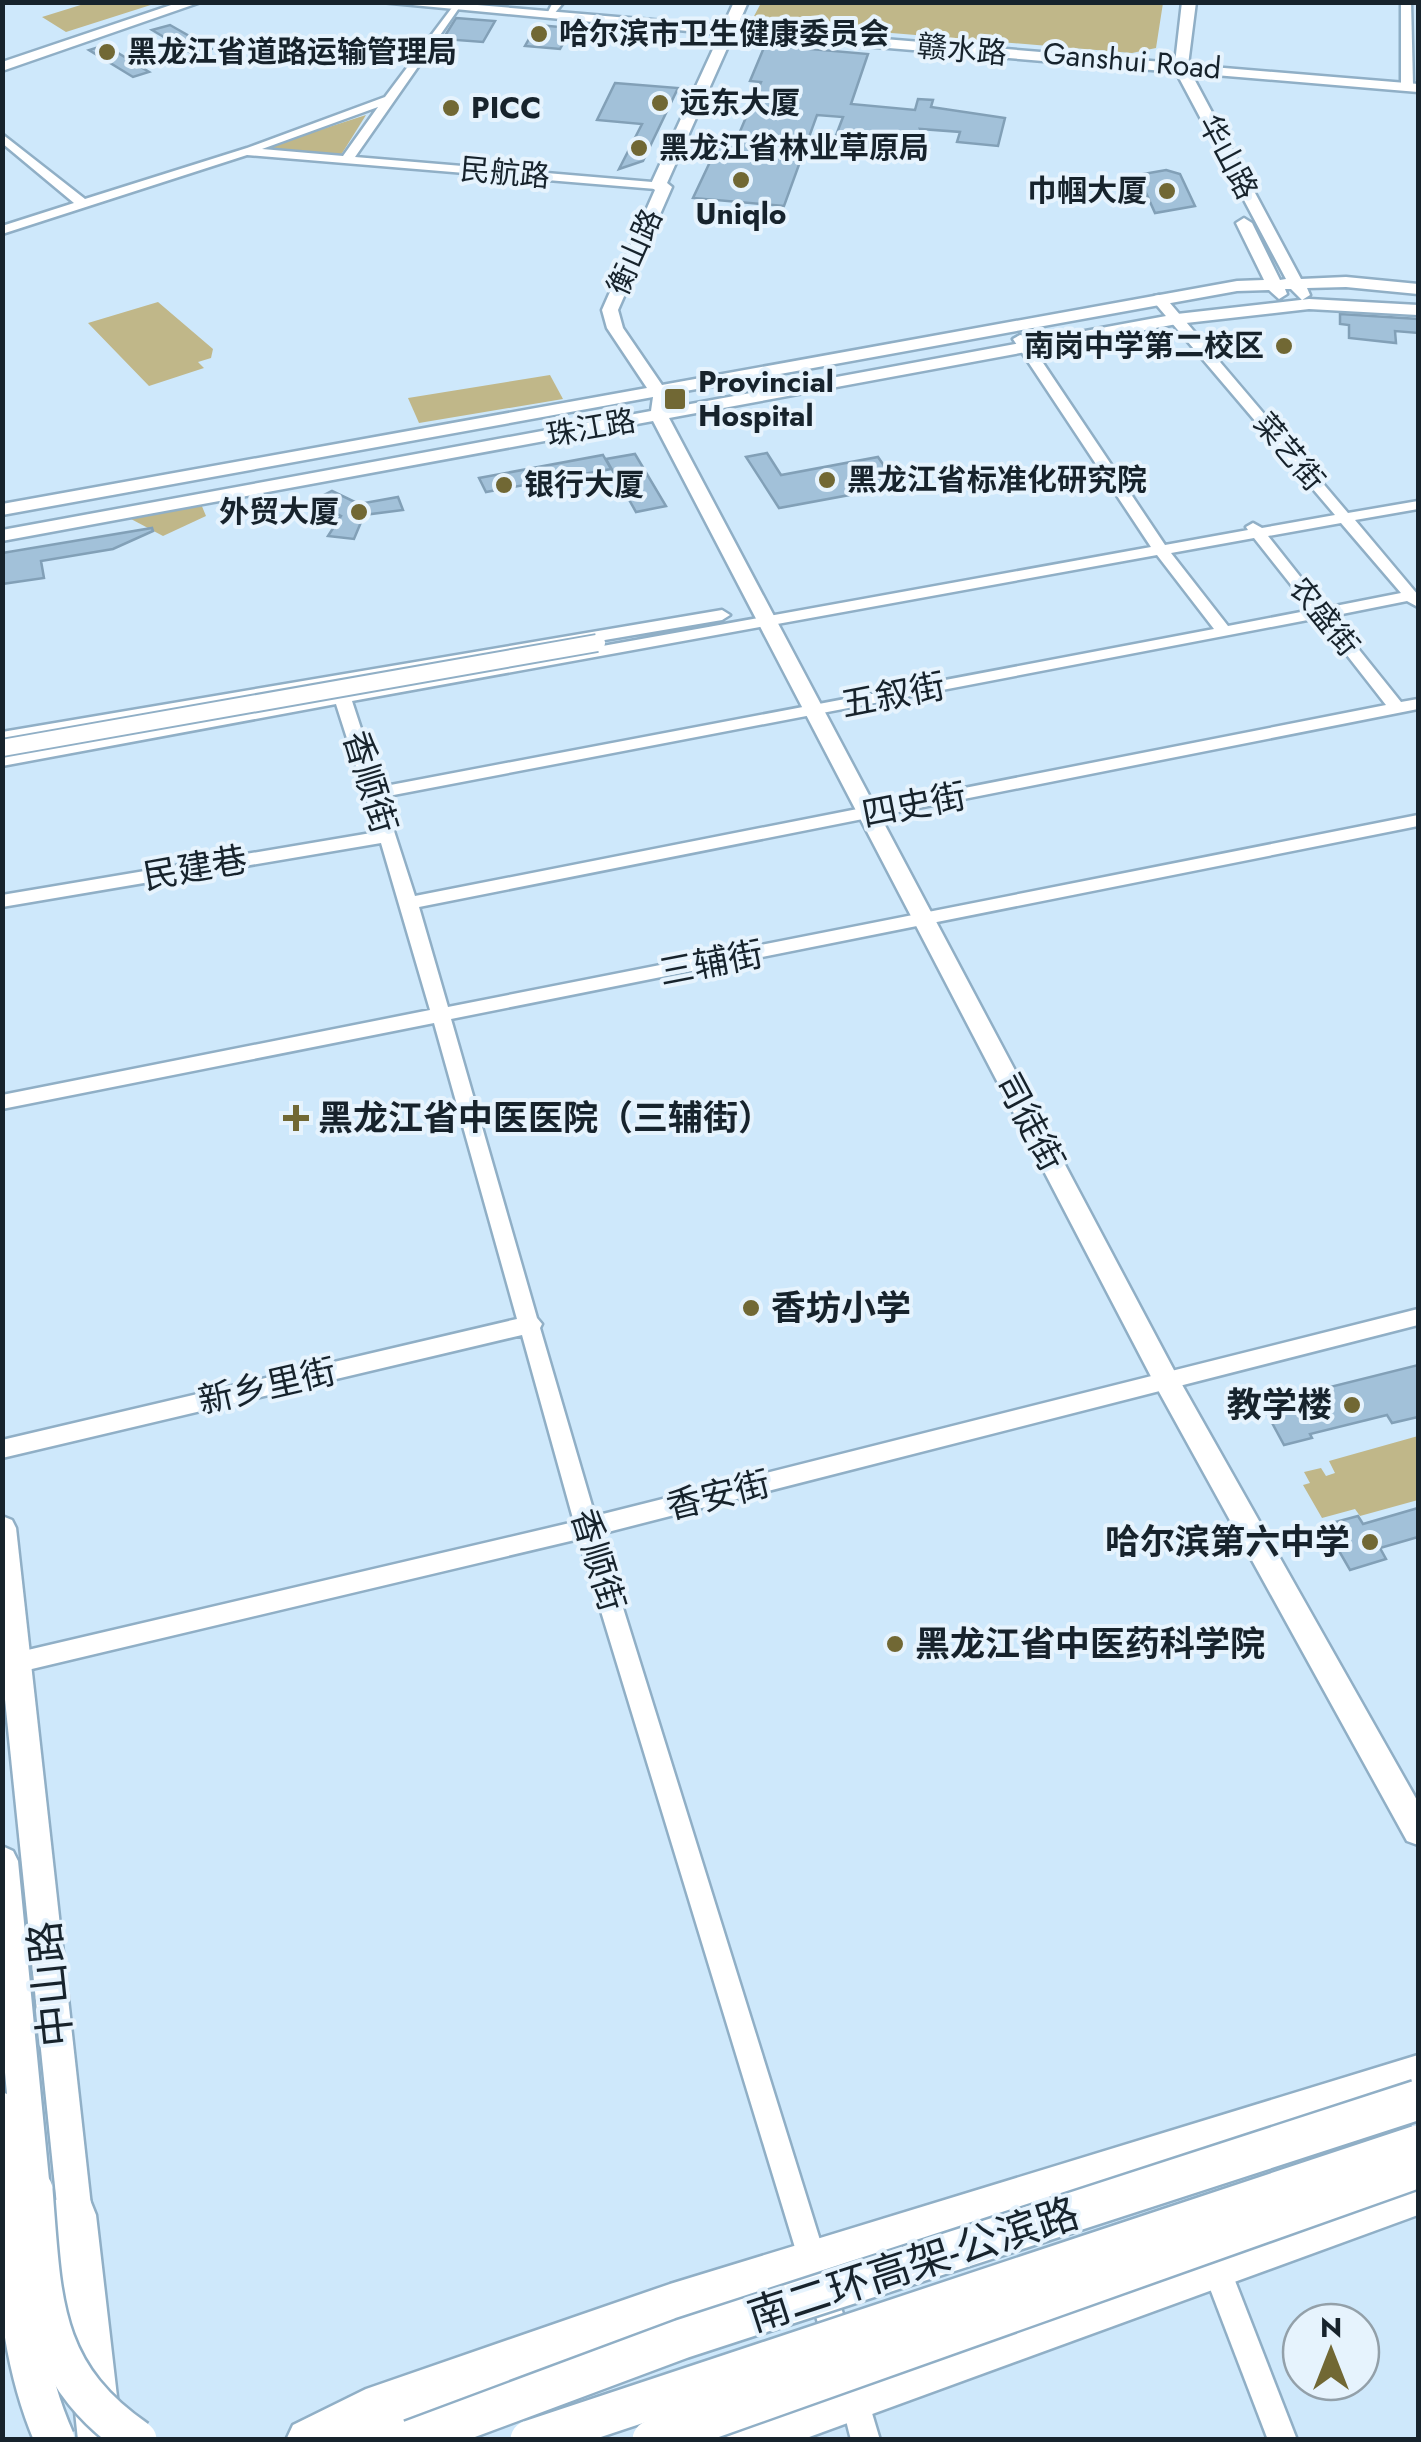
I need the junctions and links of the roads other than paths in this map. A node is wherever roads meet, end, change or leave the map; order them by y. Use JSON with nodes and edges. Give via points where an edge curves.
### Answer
{"nodes":[{"id":1,"x":186,"y":2,"type":"edge"},
{"id":2,"x":195,"y":2,"type":"edge"},
{"id":3,"x":387,"y":2,"type":"edge"},
{"id":4,"x":427,"y":2,"type":"edge"},
{"id":5,"x":742,"y":2,"type":"edge"},
{"id":6,"x":1173,"y":2,"type":"edge"},
{"id":7,"x":1188,"y":2,"type":"edge"},
{"id":8,"x":1406,"y":2,"type":"edge"},
{"id":9,"x":454,"y":8,"type":"junction"},
{"id":10,"x":556,"y":8,"type":"edge"},
{"id":11,"x":729,"y":29,"type":"junction"},
{"id":12,"x":2,"y":65,"type":"edge"},
{"id":13,"x":1172,"y":66,"type":"junction"},
{"id":14,"x":1415,"y":86,"type":"edge"},
{"id":15,"x":386,"y":100,"type":"junction"},
{"id":16,"x":2,"y":136,"type":"edge"},
{"id":17,"x":246,"y":150,"type":"junction"},
{"id":18,"x":347,"y":159,"type":"junction"},
{"id":19,"x":658,"y":186,"type":"junction"},
{"id":20,"x":84,"y":204,"type":"junction"},
{"id":21,"x":2,"y":230,"type":"edge"},
{"id":22,"x":1290,"y":293,"type":"junction"},
{"id":23,"x":1418,"y":300,"type":"edge"},
{"id":24,"x":1168,"y":309,"type":"junction"},
{"id":25,"x":1023,"y":343,"type":"junction"},
{"id":26,"x":655,"y":401,"type":"junction"},
{"id":27,"x":1418,"y":496,"type":"edge"},
{"id":28,"x":1418,"y":506,"type":"edge"},
{"id":29,"x":2,"y":513,"type":"edge"},
{"id":30,"x":1342,"y":514,"type":"junction"},
{"id":31,"x":2,"y":527,"type":"edge"},
{"id":32,"x":1255,"y":529,"type":"junction"},
{"id":33,"x":2,"y":536,"type":"edge"},
{"id":34,"x":1158,"y":546,"type":"junction"},
{"id":35,"x":1413,"y":594,"type":"edge"},
{"id":36,"x":1322,"y":614,"type":"junction"},
{"id":37,"x":755,"y":618,"type":"junction"},
{"id":38,"x":1224,"y":632,"type":"junction"},
{"id":39,"x":340,"y":688,"type":"junction"},
{"id":40,"x":1418,"y":704,"type":"edge"},
{"id":41,"x":1397,"y":708,"type":"junction"},
{"id":42,"x":814,"y":710,"type":"junction"},
{"id":43,"x":2,"y":737,"type":"edge"},
{"id":44,"x":2,"y":748,"type":"edge"},
{"id":45,"x":2,"y":760,"type":"edge"},
{"id":46,"x":376,"y":793,"type":"junction"},
{"id":47,"x":869,"y":814,"type":"junction"},
{"id":48,"x":1418,"y":820,"type":"edge"},
{"id":49,"x":387,"y":836,"type":"junction"},
{"id":50,"x":2,"y":901,"type":"edge"},
{"id":51,"x":409,"y":903,"type":"junction"},
{"id":52,"x":924,"y":920,"type":"junction"},
{"id":53,"x":442,"y":1016,"type":"junction"},
{"id":54,"x":2,"y":1102,"type":"edge"},
{"id":55,"x":1418,"y":1317,"type":"edge"},
{"id":56,"x":532,"y":1324,"type":"junction"},
{"id":57,"x":1167,"y":1382,"type":"junction"},
{"id":58,"x":2,"y":1449,"type":"edge"},
{"id":59,"x":2,"y":1528,"type":"edge"},
{"id":60,"x":587,"y":1528,"type":"junction"},
{"id":61,"x":15,"y":1663,"type":"junction"},
{"id":62,"x":1418,"y":1831,"type":"edge"},
{"id":63,"x":2,"y":1861,"type":"edge"},
{"id":64,"x":1418,"y":2075,"type":"edge"},
{"id":65,"x":1418,"y":2100,"type":"edge"},
{"id":66,"x":2,"y":2108,"type":"edge"},
{"id":67,"x":1418,"y":2145,"type":"edge"},
{"id":68,"x":1418,"y":2168,"type":"edge"},
{"id":69,"x":1418,"y":2194,"type":"edge"},
{"id":70,"x":15,"y":2208,"type":"edge"},
{"id":71,"x":75,"y":2215,"type":"junction"},
{"id":72,"x":814,"y":2259,"type":"junction"},
{"id":73,"x":1214,"y":2265,"type":"junction"},
{"id":74,"x":682,"y":2339,"type":"junction"},
{"id":75,"x":854,"y":2399,"type":"junction"},
{"id":76,"x":56,"y":2440,"type":"edge"},
{"id":77,"x":100,"y":2440,"type":"edge"},
{"id":78,"x":137,"y":2440,"type":"edge"},
{"id":79,"x":308,"y":2440,"type":"edge"},
{"id":80,"x":340,"y":2440,"type":"edge"},
{"id":81,"x":411,"y":2440,"type":"edge"},
{"id":82,"x":530,"y":2440,"type":"edge"},
{"id":83,"x":652,"y":2440,"type":"edge"},
{"id":84,"x":740,"y":2440,"type":"edge"},
{"id":85,"x":866,"y":2440,"type":"edge"},
{"id":86,"x":1283,"y":2440,"type":"edge"}],
"edges":[{"from":1,"to":12,"type":"main road"},
{"from":2,"to":12,"type":"main road"},
{"from":3,"to":9,"type":"main road","name":"赣水路"},
{"from":4,"to":10,"type":"main road"},
{"from":5,"to":11,"type":"main road","name":"衡山路"},
{"from":6,"to":13,"type":"main road"},
{"from":7,"to":13,"type":"main road"},
{"from":8,"to":14,"type":"street"},
{"from":9,"to":11,"type":"main road","name":"赣水路"},
{"from":9,"to":15,"type":"street"},
{"from":10,"to":11,"type":"main road"},
{"from":11,"to":13,"type":"main road","name":"赣水路"},
{"from":11,"to":19,"type":"main road","name":"衡山路"},
{"from":13,"to":14,"type":"main road","name":"赣水路"},
{"from":13,"to":22,"type":"main road","name":"华山路"},
{"from":15,"to":17,"type":"street","name":"民航路"},
{"from":15,"to":18,"type":"street"},
{"from":16,"to":20,"type":"street"},
{"from":17,"to":18,"type":"street","name":"民航路"},
{"from":17,"to":20,"type":"street","name":"民航路"},
{"from":18,"to":19,"type":"street","name":"民航路"},
{"from":19,"to":26,"type":"main road","name":"衡山路","via":[[596,317]]},
{"from":20,"to":21,"type":"street","name":"民航路"},
{"from":22,"to":23,"type":"main road","name":"珠江路"},
{"from":22,"to":24,"type":"main road","name":"珠江路"},
{"from":22,"to":24,"type":"main road","name":"珠江路"},
{"from":24,"to":25,"type":"main road","name":"珠江路"},
{"from":24,"to":26,"type":"main road","name":"珠江路"},
{"from":24,"to":30,"type":"street","name":"菜艺街"},
{"from":25,"to":26,"type":"main road","name":"珠江路"},
{"from":25,"to":34,"type":"street"},
{"from":26,"to":29,"type":"main road","name":"珠江路"},
{"from":26,"to":31,"type":"main road","name":"珠江路"},
{"from":26,"to":33,"type":"main road","name":"珠江路"},
{"from":26,"to":37,"type":"main road","name":"司徒街"},
{"from":27,"to":30,"type":"street"},
{"from":28,"to":30,"type":"street"},
{"from":30,"to":32,"type":"street"},
{"from":30,"to":35,"type":"street","name":"菜艺街"},
{"from":32,"to":34,"type":"street"},
{"from":32,"to":36,"type":"street","name":"农盛街"},
{"from":34,"to":37,"type":"street"},
{"from":34,"to":38,"type":"street"},
{"from":35,"to":36,"type":"street","name":"五叙街"},
{"from":36,"to":38,"type":"street","name":"五叙街"},
{"from":36,"to":41,"type":"street","name":"农盛街"},
{"from":37,"to":39,"type":"street"},
{"from":37,"to":39,"type":"street"},
{"from":37,"to":42,"type":"main road","name":"司徒街"},
{"from":37,"to":44,"type":"street","bridge":true},
{"from":38,"to":42,"type":"street","name":"五叙街"},
{"from":39,"to":43,"type":"street"},
{"from":39,"to":45,"type":"street"},
{"from":39,"to":46,"type":"street","name":"香顺街"},
{"from":40,"to":41,"type":"street","name":"四史街"},
{"from":41,"to":47,"type":"street","name":"四史街"},
{"from":42,"to":46,"type":"street","name":"五叙街"},
{"from":42,"to":47,"type":"main road","name":"司徒街"},
{"from":46,"to":49,"type":"street","name":"香顺街"},
{"from":47,"to":51,"type":"street","name":"四史街"},
{"from":47,"to":52,"type":"main road","name":"司徒街"},
{"from":48,"to":52,"type":"street","name":"三辅街"},
{"from":49,"to":50,"type":"street","name":"民建巷"},
{"from":49,"to":51,"type":"street","name":"香顺街"},
{"from":51,"to":53,"type":"street","name":"香顺街"},
{"from":52,"to":53,"type":"street","name":"三辅街"},
{"from":52,"to":57,"type":"main road","name":"司徒街"},
{"from":53,"to":54,"type":"street","name":"三辅街"},
{"from":53,"to":56,"type":"street","name":"香顺街"},
{"from":55,"to":57,"type":"street","name":"香安街"},
{"from":56,"to":58,"type":"street","name":"新乡里街"},
{"from":56,"to":60,"type":"street","name":"香顺街"},
{"from":57,"to":60,"type":"street","name":"香安街"},
{"from":57,"to":62,"type":"main road","name":"司徒街"},
{"from":59,"to":61,"type":"main road","name":"中山路"},
{"from":60,"to":61,"type":"street","name":"香安街"},
{"from":60,"to":72,"type":"street","name":"香顺街"},
{"from":61,"to":71,"type":"main road","name":"中山路"},
{"from":63,"to":70,"type":"main road","name":"中山路"},
{"from":64,"to":72,"type":"highway"},
{"from":65,"to":74,"type":"highway","name":"南二环高架-公滨路","bridge":true},
{"from":66,"to":70,"type":"main road"},
{"from":67,"to":82,"type":"highway","name":"南二环高架-公滨路","bridge":true},
{"from":68,"to":83,"type":"highway","bridge":true},
{"from":69,"to":73,"type":"highway"},
{"from":70,"to":71,"type":"highway"},
{"from":70,"to":76,"type":"highway","bridge":true,"via":[[26,2354]]},
{"from":70,"to":78,"type":"highway","bridge":true,"via":[[53,2348],[90,2404]]},
{"from":71,"to":77,"type":"highway","name":"中山路"},
{"from":72,"to":75,"type":"street","name":"香顺街"},
{"from":72,"to":79,"type":"highway","via":[[366,2411]]},
{"from":73,"to":75,"type":"highway"},
{"from":73,"to":86,"type":"street"},
{"from":74,"to":80,"type":"highway","bridge":true},
{"from":74,"to":81,"type":"highway","name":"南二环高架-公滨路","bridge":true},
{"from":75,"to":84,"type":"highway"},
{"from":75,"to":85,"type":"street","name":"香顺街"}]}
